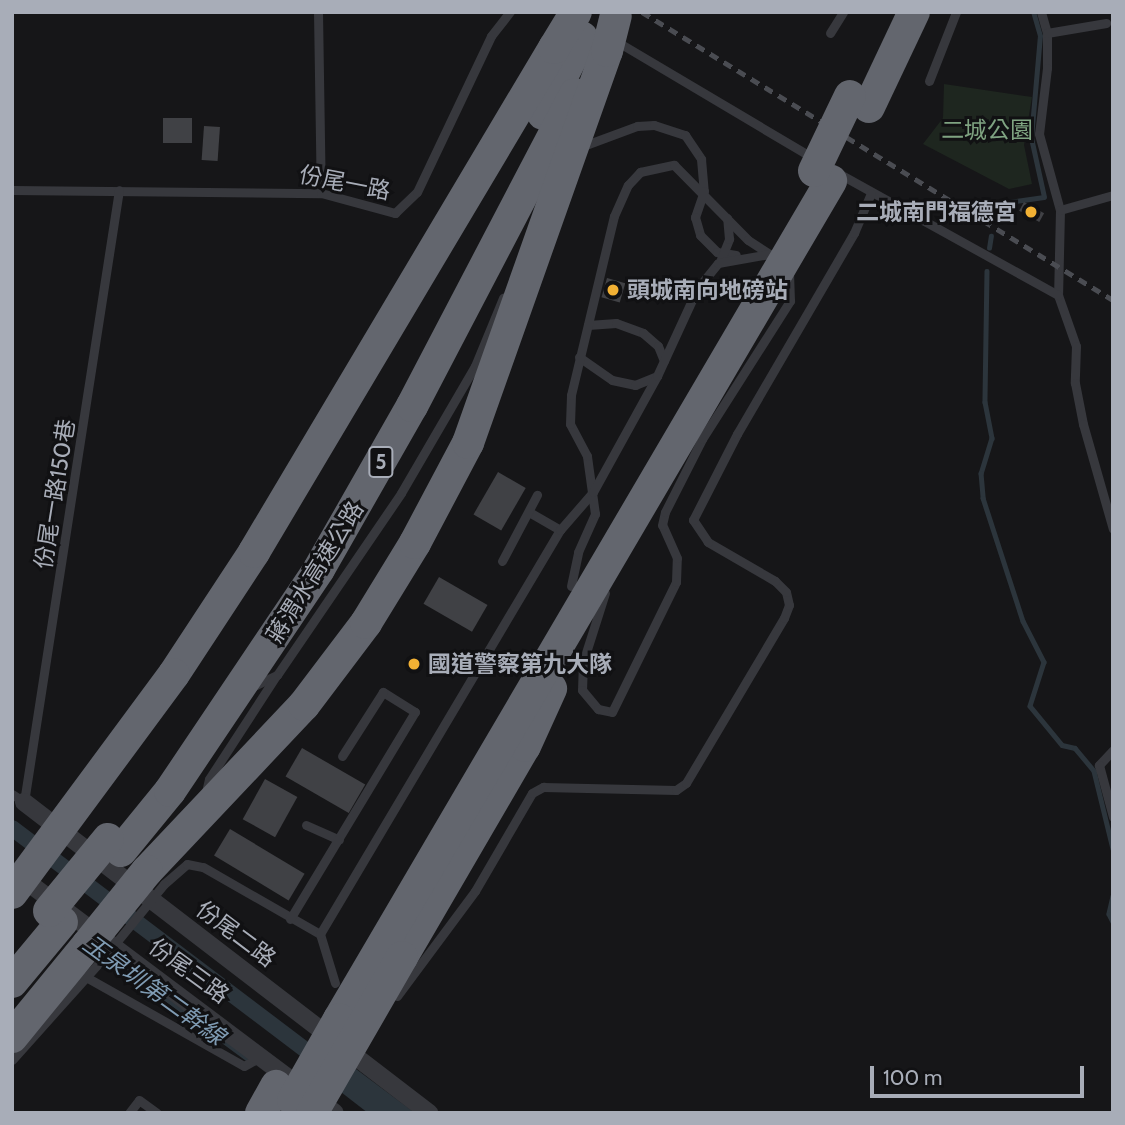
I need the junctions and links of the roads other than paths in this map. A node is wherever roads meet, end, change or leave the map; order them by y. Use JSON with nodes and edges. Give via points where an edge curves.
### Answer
{"nodes":[{"id":1,"x":318,"y":12,"type":"edge"},
{"id":2,"x":510,"y":12,"type":"edge"},
{"id":3,"x":844,"y":12,"type":"edge"},
{"id":4,"x":891,"y":12,"type":"edge"},
{"id":5,"x":914,"y":12,"type":"edge"},
{"id":6,"x":956,"y":12,"type":"edge"},
{"id":7,"x":1041,"y":12,"type":"edge"},
{"id":8,"x":1106,"y":23,"type":"dead end"},
{"id":9,"x":591,"y":27,"type":"edge"},
{"id":10,"x":830,"y":33,"type":"dead end"},
{"id":11,"x":1047,"y":33,"type":"junction"},
{"id":12,"x":929,"y":80,"type":"dead end"},
{"id":13,"x":859,"y":102,"type":"junction"},
{"id":14,"x":572,"y":151,"type":"junction"},
{"id":15,"x":561,"y":183,"type":"junction"},
{"id":16,"x":12,"y":190,"type":"edge"},
{"id":17,"x":119,"y":190,"type":"junction"},
{"id":18,"x":704,"y":191,"type":"junction"},
{"id":19,"x":321,"y":193,"type":"junction"},
{"id":20,"x":871,"y":193,"type":"junction"},
{"id":21,"x":1113,"y":195,"type":"edge"},
{"id":22,"x":1060,"y":210,"type":"junction"},
{"id":23,"x":726,"y":217,"type":"junction"},
{"id":24,"x":530,"y":232,"type":"dead end"},
{"id":25,"x":724,"y":254,"type":"junction"},
{"id":26,"x":766,"y":257,"type":"junction"},
{"id":27,"x":718,"y":263,"type":"junction"},
{"id":28,"x":509,"y":283,"type":"dead end"},
{"id":29,"x":1058,"y":295,"type":"junction"},
{"id":30,"x":588,"y":325,"type":"junction"},
{"id":31,"x":579,"y":358,"type":"junction"},
{"id":32,"x":664,"y":361,"type":"junction"},
{"id":33,"x":657,"y":376,"type":"junction"},
{"id":34,"x":697,"y":405,"type":"junction"},
{"id":35,"x":593,"y":492,"type":"junction"},
{"id":36,"x":537,"y":495,"type":"dead end"},
{"id":37,"x":529,"y":512,"type":"junction"},
{"id":38,"x":1113,"y":528,"type":"edge"},
{"id":39,"x":560,"y":530,"type":"junction"},
{"id":40,"x":614,"y":545,"type":"junction"},
{"id":41,"x":502,"y":561,"type":"dead end"},
{"id":42,"x":571,"y":586,"type":"junction"},
{"id":43,"x":277,"y":675,"type":"junction"},
{"id":44,"x":237,"y":694,"type":"junction"},
{"id":45,"x":1113,"y":750,"type":"edge"},
{"id":46,"x":342,"y":756,"type":"dead end"},
{"id":47,"x":18,"y":798,"type":"edge"},
{"id":48,"x":202,"y":811,"type":"junction"},
{"id":49,"x":1113,"y":817,"type":"edge"},
{"id":50,"x":306,"y":825,"type":"dead end"},
{"id":51,"x":339,"y":839,"type":"junction"},
{"id":52,"x":115,"y":845,"type":"junction"},
{"id":53,"x":12,"y":871,"type":"edge"},
{"id":54,"x":156,"y":878,"type":"junction"},
{"id":55,"x":12,"y":893,"type":"edge"},
{"id":56,"x":55,"y":916,"type":"junction"},
{"id":57,"x":290,"y":919,"type":"junction"},
{"id":58,"x":320,"y":934,"type":"junction"},
{"id":59,"x":97,"y":950,"type":"junction"},
{"id":60,"x":12,"y":952,"type":"edge"},
{"id":61,"x":86,"y":977,"type":"junction"},
{"id":62,"x":12,"y":982,"type":"edge"},
{"id":63,"x":393,"y":1001,"type":"dead end"},
{"id":64,"x":332,"y":1003,"type":"junction"},
{"id":65,"x":379,"y":1022,"type":"dead end"},
{"id":66,"x":12,"y":1037,"type":"edge"},
{"id":67,"x":261,"y":1055,"type":"junction"},
{"id":68,"x":356,"y":1057,"type":"junction"},
{"id":69,"x":12,"y":1060,"type":"edge"},
{"id":70,"x":279,"y":1106,"type":"edge"},
{"id":71,"x":129,"y":1113,"type":"edge"},
{"id":72,"x":157,"y":1113,"type":"edge"},
{"id":73,"x":335,"y":1113,"type":"edge"},
{"id":74,"x":429,"y":1113,"type":"edge"}],
"edges":[{"from":1,"to":19,"type":"lane"},
{"from":2,"to":19,"type":"lane","name":"份尾一路","via":[[491,36],[417,192],[402,210],[384,214]]},
{"from":3,"to":10,"type":"lane"},
{"from":4,"to":13,"type":"highway"},
{"from":5,"to":13,"type":"highway"},
{"from":6,"to":12,"type":"lane"},
{"from":7,"to":11,"type":"lane"},
{"from":8,"to":11,"type":"lane"},
{"from":9,"to":14,"type":"highway"},
{"from":9,"to":20,"type":"lane"},
{"from":9,"to":44,"type":"highway","name":"蔣渭水高速公路","number":"5","via":[[365,490]]},
{"from":9,"to":52,"type":"highway","name":"蔣渭水高速公路","number":"5","via":[[444,310],[297,573]]},
{"from":9,"to":55,"type":"highway","bridge":true,"via":[[174,674]]},
{"from":11,"to":22,"type":"lane","via":[[1039,134]]},
{"from":13,"to":26,"type":"highway","bridge":true,"via":[[822,176]]},
{"from":14,"to":15,"type":"highway"},
{"from":14,"to":18,"type":"lane","via":[[619,129],[654,125],[672,129],[696,146]]},
{"from":15,"to":24,"type":"lane","via":[[540,207]]},
{"from":15,"to":48,"type":"highway","via":[[468,443],[415,543],[366,623],[312,695]]},
{"from":16,"to":17,"type":"lane","name":"份尾一路"},
{"from":17,"to":19,"type":"lane","name":"份尾一路"},
{"from":17,"to":47,"type":"lane","name":"份尾一路150巷"},
{"from":18,"to":23,"type":"lane"},
{"from":18,"to":25,"type":"lane","via":[[696,207],[697,227],[708,245]]},
{"from":18,"to":30,"type":"lane","via":[[674,165],[640,172],[628,185],[614,216]]},
{"from":20,"to":29,"type":"lane"},
{"from":20,"to":63,"type":"lane","via":[[854,233],[737,434],[693,520],[700,535],[775,581],[786,592],[789,604],[686,783],[676,790],[543,787],[532,793],[475,891]]},
{"from":21,"to":22,"type":"lane"},
{"from":22,"to":29,"type":"lane"},
{"from":23,"to":25,"type":"lane","via":[[729,239]]},
{"from":23,"to":26,"type":"lane"},
{"from":25,"to":26,"type":"lane"},
{"from":25,"to":27,"type":"lane"},
{"from":26,"to":27,"type":"lane"},
{"from":26,"to":34,"type":"highway"},
{"from":26,"to":34,"type":"lane","via":[[791,276],[790,301],[702,439],[665,512],[662,525],[677,558],[676,582],[612,712],[598,709],[582,690],[583,662],[597,616]]},
{"from":26,"to":42,"type":"highway"},
{"from":27,"to":32,"type":"lane","via":[[697,289]]},
{"from":28,"to":43,"type":"lane","via":[[475,366],[411,478]]},
{"from":29,"to":38,"type":"lane","via":[[1073,335],[1083,424]]},
{"from":30,"to":31,"type":"lane"},
{"from":30,"to":32,"type":"lane","via":[[616,323],[643,333],[658,346]]},
{"from":31,"to":33,"type":"lane","via":[[612,380],[635,385]]},
{"from":31,"to":35,"type":"lane","via":[[570,424],[587,456]]},
{"from":32,"to":33,"type":"lane"},
{"from":33,"to":35,"type":"lane"},
{"from":34,"to":40,"type":"highway"},
{"from":35,"to":39,"type":"lane"},
{"from":35,"to":42,"type":"lane","via":[[595,514],[578,552]]},
{"from":36,"to":37,"type":"lane"},
{"from":37,"to":39,"type":"lane"},
{"from":37,"to":41,"type":"lane"},
{"from":39,"to":58,"type":"lane"},
{"from":40,"to":64,"type":"highway"},
{"from":40,"to":70,"type":"highway","bridge":true,"via":[[525,746],[402,957]]},
{"from":42,"to":64,"type":"highway"},
{"from":43,"to":44,"type":"lane"},
{"from":43,"to":48,"type":"lane","via":[[209,779]]},
{"from":44,"to":52,"type":"highway","name":"蔣渭水高速公路","number":"5","via":[[170,791]]},
{"from":45,"to":49,"type":"lane","via":[[1099,765]]},
{"from":46,"to":51,"type":"lane","via":[[383,692],[415,712]]},
{"from":47,"to":68,"type":"street","name":"份尾二路"},
{"from":48,"to":54,"type":"highway"},
{"from":50,"to":51,"type":"lane"},
{"from":51,"to":57,"type":"lane"},
{"from":52,"to":56,"type":"highway","name":"蔣渭水高速公路","number":"5"},
{"from":53,"to":67,"type":"street","name":"份尾三路"},
{"from":54,"to":57,"type":"lane","via":[[195,864]]},
{"from":54,"to":59,"type":"highway","bridge":true},
{"from":56,"to":60,"type":"highway","name":"蔣渭水高速公路","number":"5"},
{"from":56,"to":62,"type":"highway","name":"蔣渭水高速公路","number":"5"},
{"from":57,"to":58,"type":"lane"},
{"from":58,"to":64,"type":"lane"},
{"from":59,"to":61,"type":"lane"},
{"from":59,"to":66,"type":"highway"},
{"from":61,"to":67,"type":"lane","via":[[244,1066]]},
{"from":61,"to":69,"type":"lane"},
{"from":64,"to":70,"type":"highway","bridge":true},
{"from":65,"to":68,"type":"lane"},
{"from":67,"to":73,"type":"street","name":"份尾三路"},
{"from":68,"to":74,"type":"street","name":"份尾二路"},
{"from":71,"to":72,"type":"lane","via":[[139,1100]]}]}
